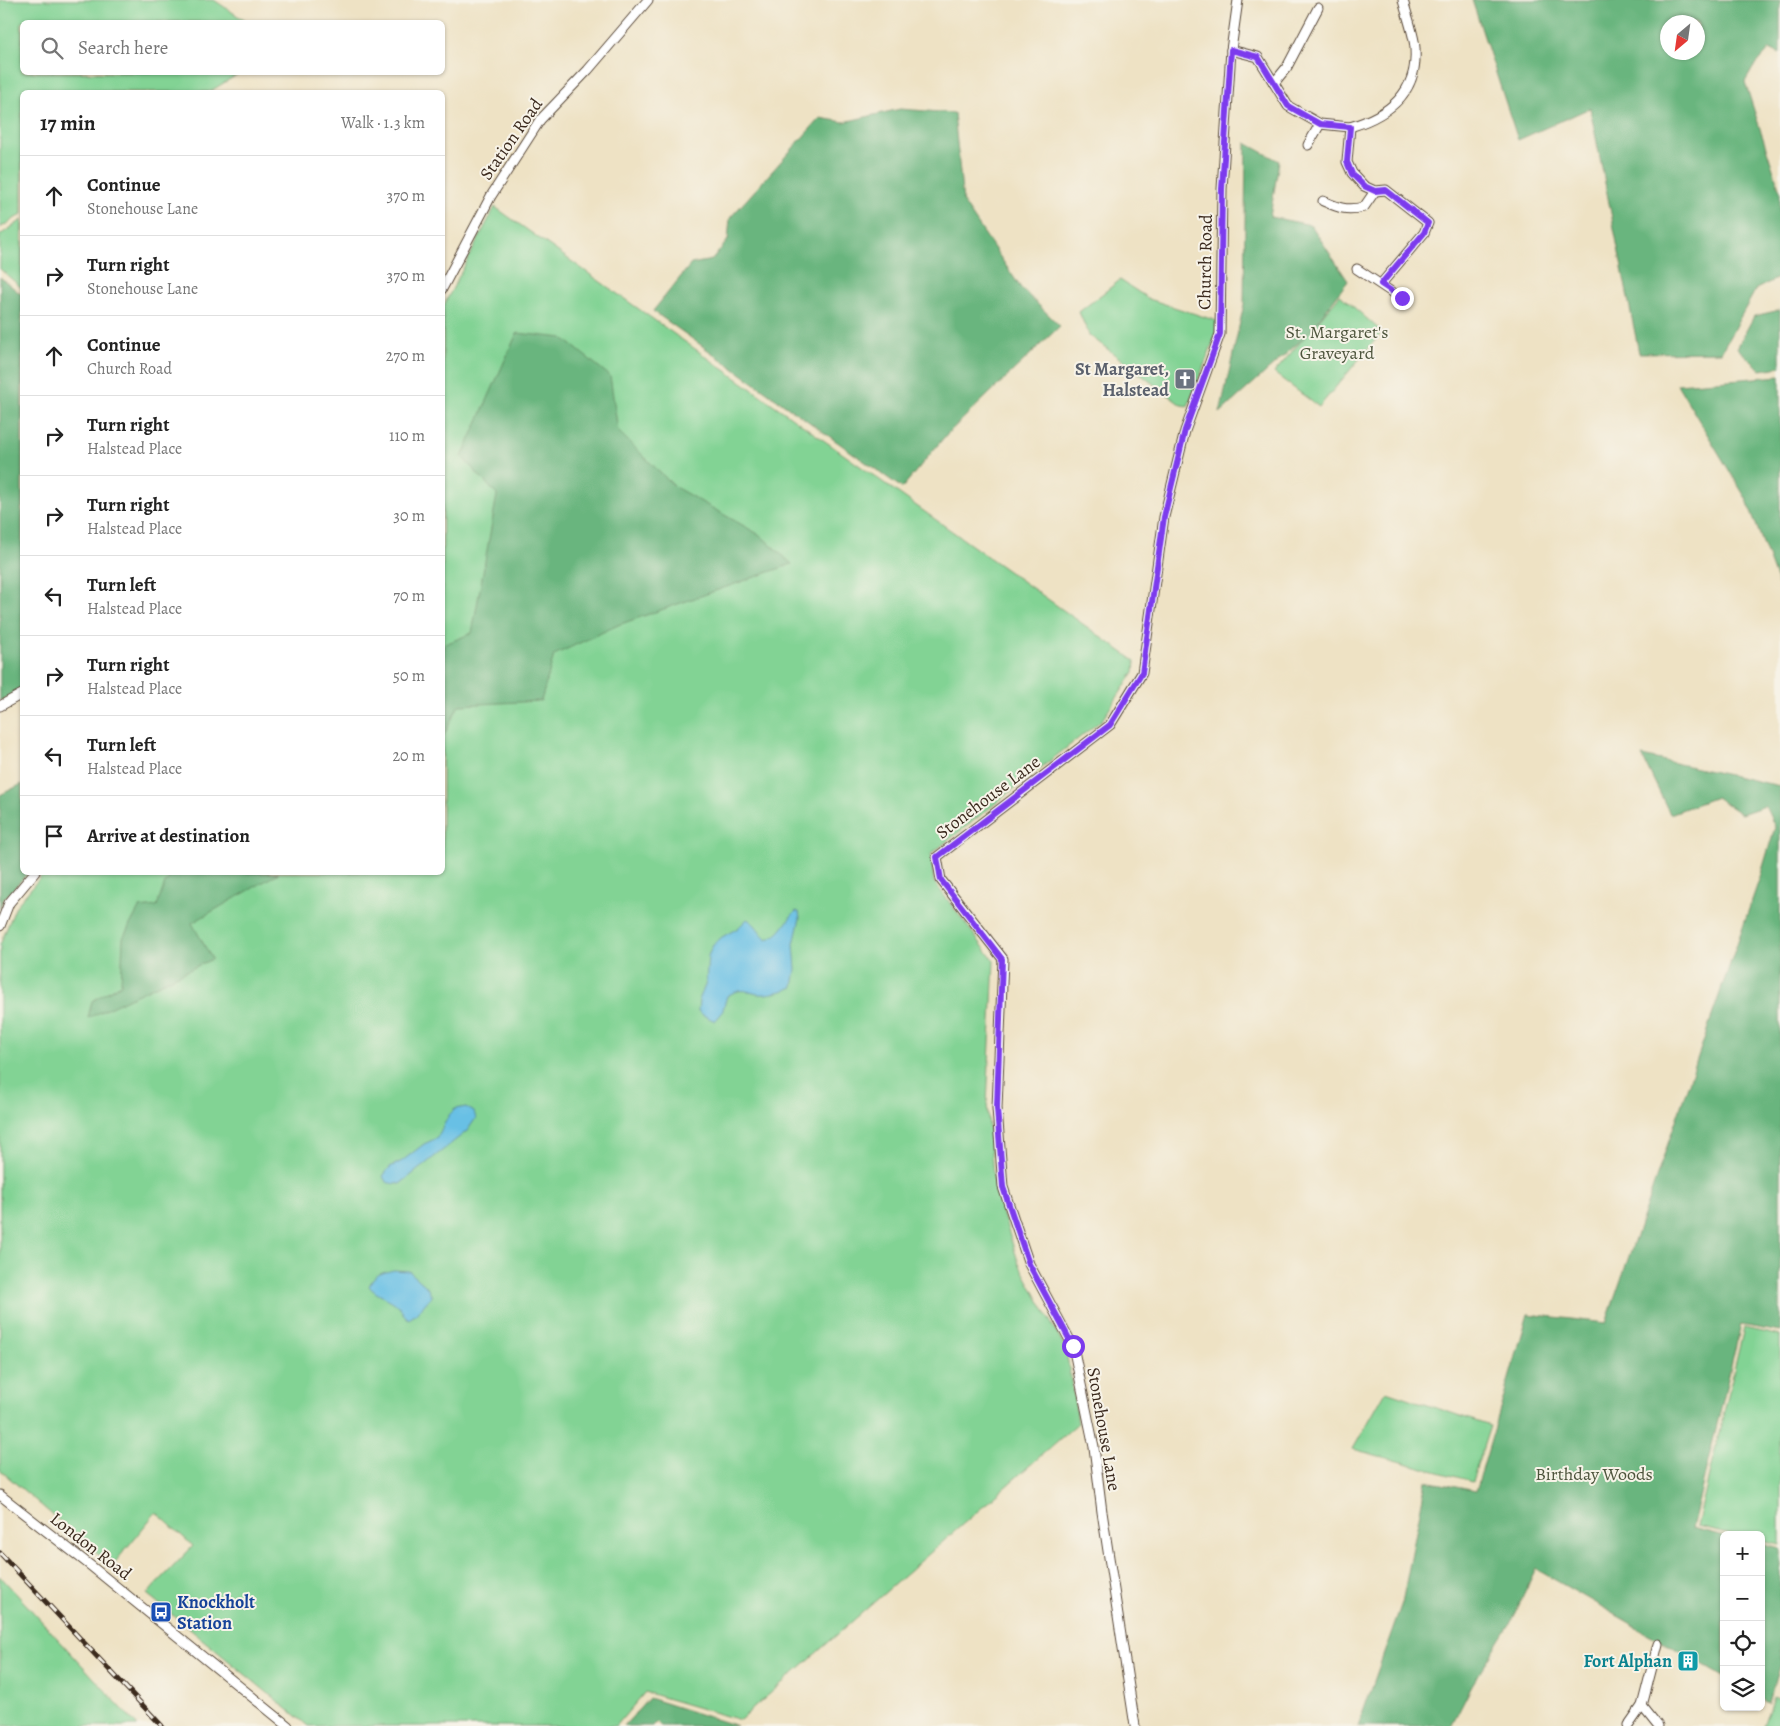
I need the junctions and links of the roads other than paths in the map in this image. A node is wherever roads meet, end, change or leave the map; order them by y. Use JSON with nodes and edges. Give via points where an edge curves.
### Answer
{"nodes":[{"id":1,"x":648,"y":0,"type":"edge"},
{"id":2,"x":1238,"y":0,"type":"edge"},
{"id":3,"x":1403,"y":0,"type":"edge"},
{"id":4,"x":1318,"y":8,"type":"dead end"},
{"id":5,"x":1231,"y":50,"type":"junction"},
{"id":6,"x":1274,"y":83,"type":"junction"},
{"id":7,"x":1320,"y":124,"type":"junction"},
{"id":8,"x":1350,"y":127,"type":"junction"},
{"id":9,"x":1308,"y":145,"type":"dead end"},
{"id":10,"x":1375,"y":191,"type":"junction"},
{"id":11,"x":1323,"y":201,"type":"dead end"},
{"id":12,"x":1357,"y":269,"type":"dead end"},
{"id":13,"x":445,"y":283,"type":"edge"},
{"id":14,"x":1381,"y":284,"type":"junction"},
{"id":15,"x":1402,"y":298,"type":"dead end"},
{"id":16,"x":1185,"y":430,"type":"joint"},
{"id":17,"x":20,"y":695,"type":"edge"},
{"id":18,"x":0,"y":706,"type":"edge"},
{"id":19,"x":32,"y":875,"type":"edge"},
{"id":20,"x":0,"y":926,"type":"edge"},
{"id":21,"x":0,"y":1495,"type":"edge"},
{"id":22,"x":1658,"y":1644,"type":"dead end"},
{"id":23,"x":1642,"y":1706,"type":"junction"},
{"id":24,"x":288,"y":1726,"type":"edge"},
{"id":25,"x":1135,"y":1726,"type":"edge"},
{"id":26,"x":1628,"y":1726,"type":"edge"},
{"id":27,"x":1658,"y":1726,"type":"edge"}],
"edges":[{"from":1,"to":13,"type":"street","name":"Station Road","via":[[540,120],[491,196]]},
{"from":2,"to":5,"type":"street","name":"Church Road"},
{"from":3,"to":8,"type":"street","via":[[1415,47],[1410,84],[1397,102],[1362,124]]},
{"from":4,"to":6,"type":"street"},
{"from":5,"to":6,"type":"street","via":[[1258,57]]},
{"from":5,"to":16,"type":"street","name":"Church Road","via":[[1222,189],[1220,334]]},
{"from":6,"to":7,"type":"street","via":[[1288,106]]},
{"from":7,"to":8,"type":"street"},
{"from":7,"to":9,"type":"street"},
{"from":8,"to":10,"type":"street","via":[[1347,162],[1352,174],[1364,186]]},
{"from":10,"to":11,"type":"street","via":[[1364,207],[1354,209],[1343,209]]},
{"from":10,"to":14,"type":"street","via":[[1386,190],[1428,223],[1424,233]]},
{"from":12,"to":14,"type":"street"},
{"from":14,"to":15,"type":"street"},
{"from":16,"to":25,"type":"street","name":"Stonehouse Lane","via":[[1164,517],[1142,673],[1110,725],[937,857],[941,880],[1002,959],[997,1108],[1003,1187],[1029,1264],[1073,1346],[1094,1447]]},
{"from":17,"to":18,"type":"street"},
{"from":19,"to":20,"type":"street","via":[[9,903]]},
{"from":21,"to":24,"type":"street","name":"London Road"},
{"from":22,"to":23,"type":"street"},
{"from":23,"to":26,"type":"street"},
{"from":23,"to":27,"type":"street"}]}
